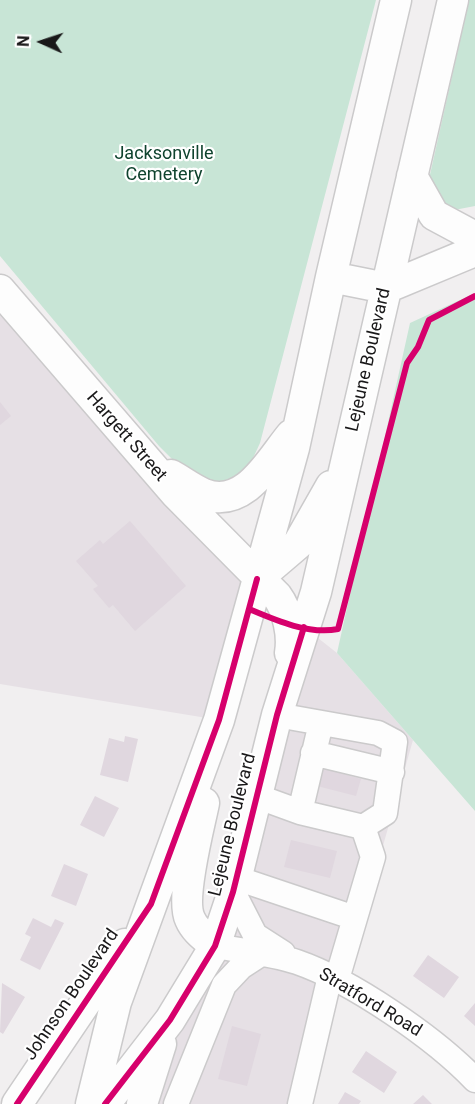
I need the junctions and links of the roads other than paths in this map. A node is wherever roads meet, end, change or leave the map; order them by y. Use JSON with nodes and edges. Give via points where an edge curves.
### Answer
{"nodes":[{"id":1,"x":396,"y":0,"type":"edge"},
{"id":2,"x":453,"y":0,"type":"edge"},
{"id":3,"x":412,"y":176,"type":"junction"},
{"id":4,"x":475,"y":237,"type":"edge"},
{"id":5,"x":475,"y":250,"type":"edge"},
{"id":6,"x":331,"y":277,"type":"junction"},
{"id":7,"x":386,"y":288,"type":"junction"},
{"id":8,"x":0,"y":290,"type":"edge"},
{"id":9,"x":299,"y":425,"type":"junction"},
{"id":10,"x":346,"y":461,"type":"junction"},
{"id":11,"x":147,"y":462,"type":"junction"},
{"id":12,"x":257,"y":579,"type":"junction"},
{"id":13,"x":286,"y":683,"type":"junction"},
{"id":14,"x":277,"y":715,"type":"junction"},
{"id":15,"x":219,"y":720,"type":"junction"},
{"id":16,"x":321,"y":723,"type":"junction"},
{"id":17,"x":313,"y":753,"type":"junction"},
{"id":18,"x":392,"y":772,"type":"junction"},
{"id":19,"x":256,"y":796,"type":"junction"},
{"id":20,"x":300,"y":812,"type":"junction"},
{"id":21,"x":363,"y":827,"type":"junction"},
{"id":22,"x":234,"y":885,"type":"junction"},
{"id":23,"x":151,"y":904,"type":"junction"},
{"id":24,"x":354,"y":918,"type":"junction"},
{"id":25,"x":215,"y":946,"type":"junction"},
{"id":26,"x":261,"y":954,"type":"junction"},
{"id":27,"x":295,"y":961,"type":"junction"},
{"id":28,"x":334,"y":977,"type":"junction"},
{"id":29,"x":170,"y":1020,"type":"junction"},
{"id":30,"x":475,"y":1080,"type":"edge"},
{"id":31,"x":17,"y":1104,"type":"edge"},
{"id":32,"x":91,"y":1104,"type":"edge"},
{"id":33,"x":105,"y":1104,"type":"edge"},
{"id":34,"x":142,"y":1104,"type":"edge"},
{"id":35,"x":176,"y":1104,"type":"edge"},
{"id":36,"x":300,"y":1104,"type":"edge"}],
"edges":[{"from":1,"to":6,"type":"main road"},
{"from":2,"to":3,"type":"main road","name":"Lejeune Boulevard"},
{"from":3,"to":4,"type":"main road","via":[[434,215]]},
{"from":3,"to":7,"type":"main road","name":"Lejeune Boulevard"},
{"from":5,"to":7,"type":"main road"},
{"from":6,"to":7,"type":"main road"},
{"from":6,"to":9,"type":"main road"},
{"from":7,"to":10,"type":"main road","name":"Lejeune Boulevard"},
{"from":8,"to":11,"type":"main road","name":"Hargett Street"},
{"from":9,"to":11,"type":"main road","via":[[254,482],[221,497],[204,494]]},
{"from":9,"to":12,"type":"main road"},
{"from":10,"to":12,"type":"main road","via":[[298,544]]},
{"from":10,"to":13,"type":"main road","name":"Lejeune Boulevard","via":[[316,592]]},
{"from":11,"to":12,"type":"main road","name":"Hargett Street"},
{"from":12,"to":13,"type":"main road","name":"Hargett Street","via":[[284,606],[292,646]]},
{"from":12,"to":15,"type":"main road"},
{"from":13,"to":14,"type":"main road","name":"Lejeune Boulevard"},
{"from":14,"to":16,"type":"street"},
{"from":14,"to":19,"type":"main road","name":"Lejeune Boulevard"},
{"from":15,"to":23,"type":"main road"},
{"from":15,"to":25,"type":"main road","via":[[186,899],[189,918]]},
{"from":16,"to":17,"type":"street"},
{"from":16,"to":18,"type":"street","via":[[378,733],[395,742]]},
{"from":17,"to":18,"type":"street"},
{"from":17,"to":20,"type":"street"},
{"from":18,"to":21,"type":"street","via":[[385,813]]},
{"from":19,"to":20,"type":"street"},
{"from":19,"to":22,"type":"main road","name":"Lejeune Boulevard"},
{"from":20,"to":21,"type":"street"},
{"from":21,"to":24,"type":"street","via":[[373,857]]},
{"from":22,"to":24,"type":"street"},
{"from":22,"to":25,"type":"main road","name":"Lejeune Boulevard"},
{"from":22,"to":27,"type":"street","via":[[255,935]]},
{"from":23,"to":31,"type":"main road","name":"Johnson Boulevard"},
{"from":23,"to":32,"type":"main road","via":[[116,1002]]},
{"from":24,"to":28,"type":"street"},
{"from":25,"to":26,"type":"street","name":"Stratford Road"},
{"from":25,"to":29,"type":"main road","name":"Lejeune Boulevard"},
{"from":26,"to":27,"type":"street","name":"Stratford Road"},
{"from":26,"to":35,"type":"street","via":[[224,985]]},
{"from":27,"to":28,"type":"street","name":"Stratford Road"},
{"from":28,"to":30,"type":"street","name":"Stratford Road","via":[[438,1045]]},
{"from":28,"to":36,"type":"street"},
{"from":29,"to":33,"type":"main road"},
{"from":29,"to":34,"type":"main road"}]}
